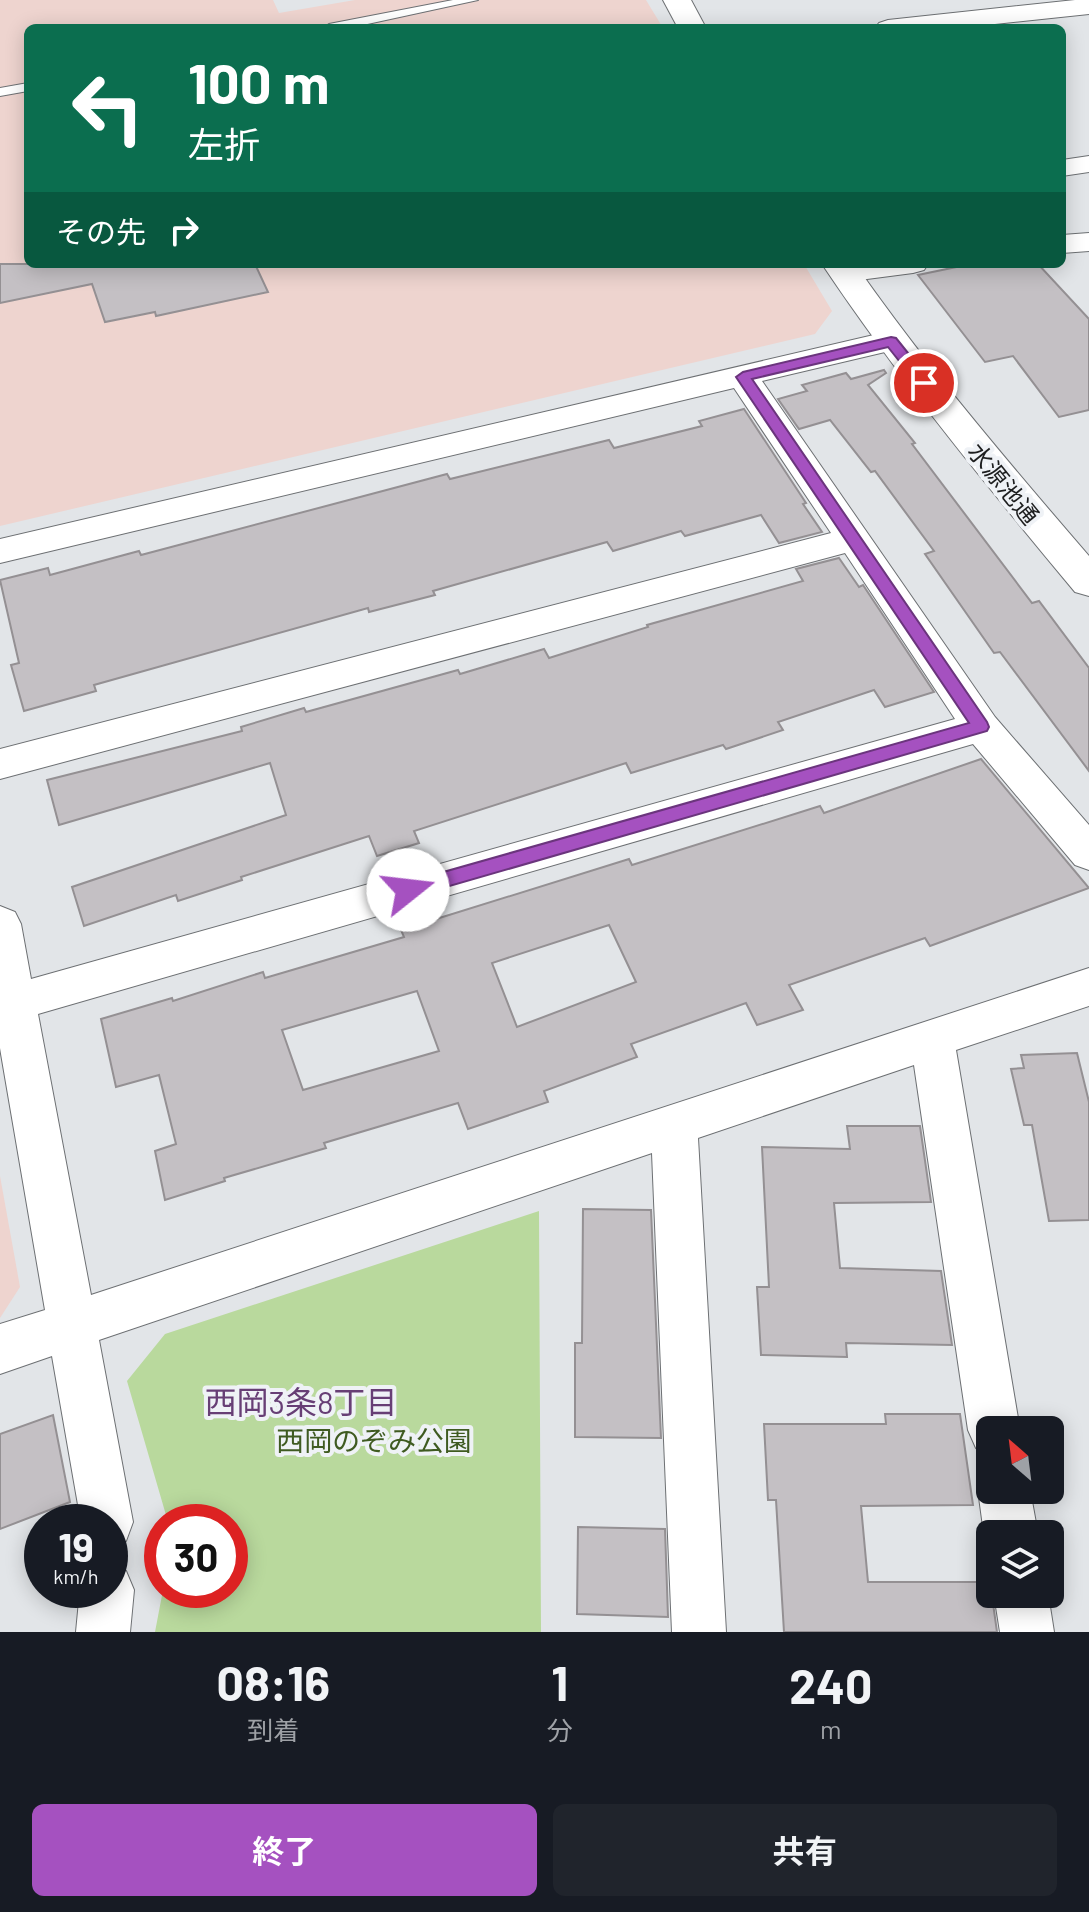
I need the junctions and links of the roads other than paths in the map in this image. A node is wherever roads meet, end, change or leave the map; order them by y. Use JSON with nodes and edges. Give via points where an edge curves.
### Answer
{"nodes":[{"id":1,"x":472,"y":0,"type":"edge"},
{"id":2,"x":677,"y":0,"type":"edge"},
{"id":3,"x":1058,"y":4,"type":"edge"},
{"id":4,"x":1084,"y":18,"type":"edge"},
{"id":5,"x":888,"y":23,"type":"edge"},
{"id":6,"x":349,"y":24,"type":"edge"},
{"id":7,"x":690,"y":24,"type":"edge"},
{"id":8,"x":24,"y":88,"type":"edge"},
{"id":9,"x":0,"y":92,"type":"edge"},
{"id":10,"x":1089,"y":164,"type":"edge"},
{"id":11,"x":1066,"y":167,"type":"edge"},
{"id":12,"x":1089,"y":242,"type":"edge"},
{"id":13,"x":1066,"y":244,"type":"edge"},
{"id":14,"x":841,"y":269,"type":"edge"},
{"id":15,"x":891,"y":341,"type":"junction"},
{"id":16,"x":743,"y":377,"type":"junction"},
{"id":17,"x":853,"y":539,"type":"junction"},
{"id":18,"x":0,"y":551,"type":"edge"},
{"id":19,"x":1082,"y":566,"type":"edge"},
{"id":20,"x":981,"y":727,"type":"junction"},
{"id":21,"x":0,"y":764,"type":"edge"},
{"id":22,"x":1089,"y":853,"type":"edge"},
{"id":23,"x":0,"y":924,"type":"edge"},
{"id":24,"x":1089,"y":987,"type":"edge"},
{"id":25,"x":16,"y":1002,"type":"junction"},
{"id":26,"x":932,"y":1038,"type":"junction"},
{"id":27,"x":674,"y":1126,"type":"junction"},
{"id":28,"x":72,"y":1324,"type":"junction"},
{"id":29,"x":0,"y":1349,"type":"edge"},
{"id":30,"x":992,"y":1416,"type":"edge"},
{"id":31,"x":104,"y":1504,"type":"edge"},
{"id":32,"x":105,"y":1608,"type":"edge"},
{"id":33,"x":1023,"y":1608,"type":"edge"},
{"id":34,"x":103,"y":1632,"type":"edge"},
{"id":35,"x":699,"y":1632,"type":"edge"},
{"id":36,"x":1027,"y":1632,"type":"edge"}],
"edges":[{"from":1,"to":6,"type":"lane"},
{"from":2,"to":7,"type":"street"},
{"from":3,"to":4,"type":"street"},
{"from":3,"to":5,"type":"street"},
{"from":8,"to":9,"type":"lane"},
{"from":10,"to":11,"type":"street"},
{"from":12,"to":13,"type":"street"},
{"from":14,"to":15,"type":"street","name":"水源池通"},
{"from":15,"to":16,"type":"street"},
{"from":15,"to":19,"type":"street","name":"水源池通"},
{"from":16,"to":17,"type":"street"},
{"from":16,"to":18,"type":"street"},
{"from":17,"to":20,"type":"street"},
{"from":17,"to":21,"type":"street"},
{"from":20,"to":22,"type":"street"},
{"from":20,"to":25,"type":"street"},
{"from":23,"to":25,"type":"street"},
{"from":24,"to":26,"type":"street"},
{"from":25,"to":28,"type":"street"},
{"from":26,"to":27,"type":"street"},
{"from":26,"to":30,"type":"street"},
{"from":27,"to":28,"type":"street"},
{"from":27,"to":35,"type":"street"},
{"from":28,"to":29,"type":"street"},
{"from":28,"to":31,"type":"street"},
{"from":32,"to":34,"type":"street"},
{"from":33,"to":36,"type":"street"}]}
